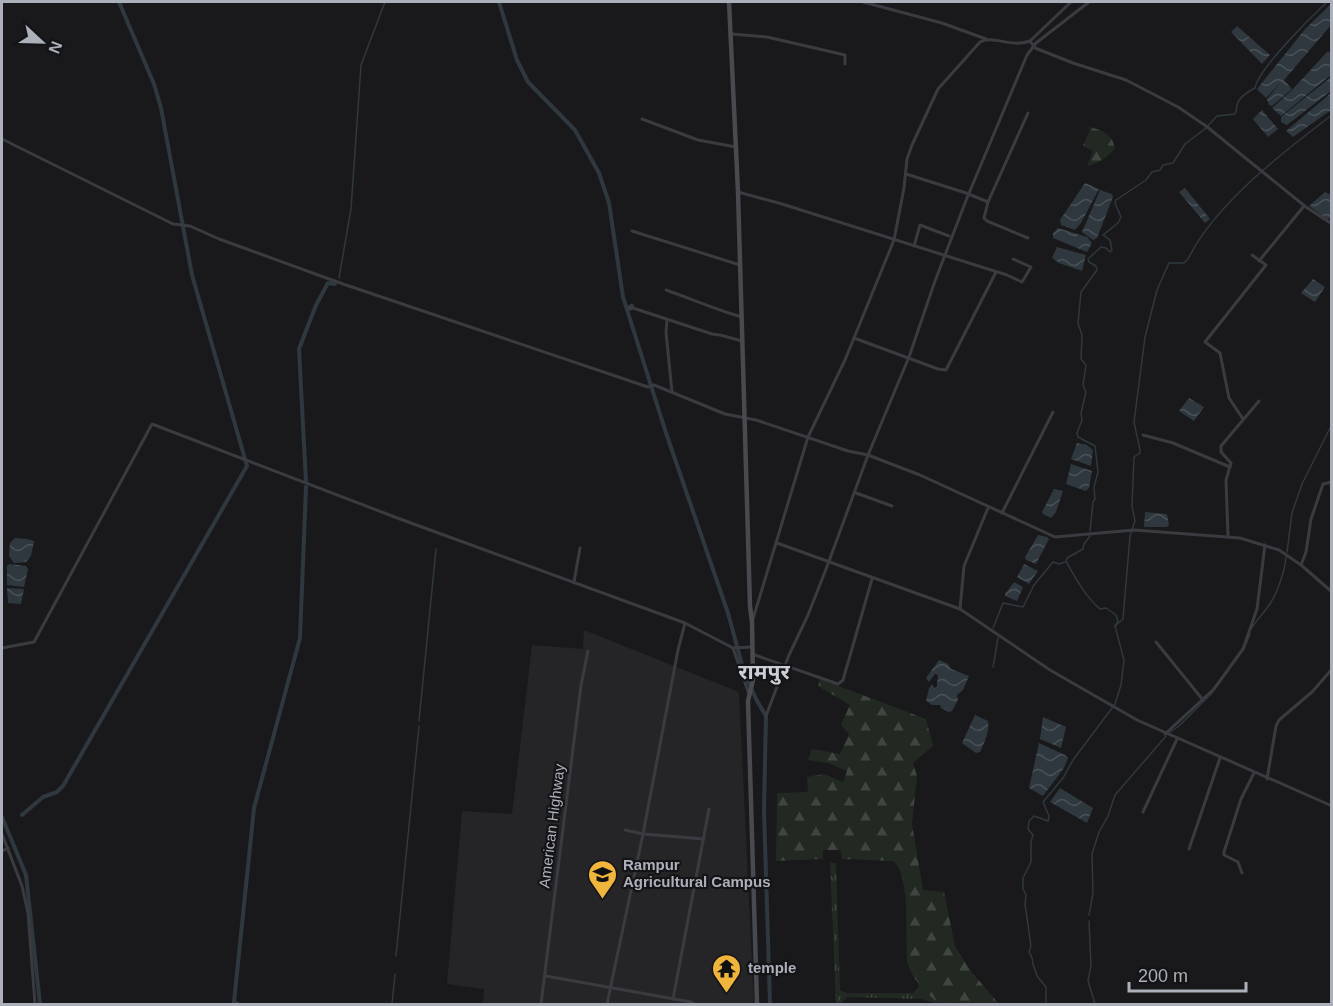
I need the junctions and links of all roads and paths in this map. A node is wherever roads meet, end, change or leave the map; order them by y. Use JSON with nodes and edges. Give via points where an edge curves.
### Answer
{"nodes":[{"id":1,"x":729,"y":2,"type":"edge"},
{"id":2,"x":863,"y":2,"type":"edge"},
{"id":3,"x":1071,"y":2,"type":"edge"},
{"id":4,"x":1089,"y":2,"type":"edge"},
{"id":5,"x":732,"y":34,"type":"junction"},
{"id":6,"x":986,"y":39,"type":"junction"},
{"id":7,"x":1030,"y":40,"type":"junction"},
{"id":8,"x":845,"y":64,"type":"dead end"},
{"id":9,"x":1028,"y":113,"type":"dead end"},
{"id":10,"x":642,"y":119,"type":"dead end"},
{"id":11,"x":2,"y":139,"type":"edge"},
{"id":12,"x":736,"y":147,"type":"junction"},
{"id":13,"x":906,"y":174,"type":"junction"},
{"id":14,"x":738,"y":192,"type":"junction"},
{"id":15,"x":988,"y":202,"type":"junction"},
{"id":16,"x":1304,"y":206,"type":"junction"},
{"id":17,"x":1332,"y":224,"type":"edge"},
{"id":18,"x":632,"y":231,"type":"dead end"},
{"id":19,"x":949,"y":236,"type":"dead end"},
{"id":20,"x":1028,"y":238,"type":"dead end"},
{"id":21,"x":894,"y":240,"type":"junction"},
{"id":22,"x":914,"y":246,"type":"junction"},
{"id":23,"x":1252,"y":255,"type":"dead end"},
{"id":24,"x":1013,"y":259,"type":"dead end"},
{"id":25,"x":1259,"y":261,"type":"junction"},
{"id":26,"x":740,"y":265,"type":"junction"},
{"id":27,"x":996,"y":272,"type":"junction"},
{"id":28,"x":666,"y":290,"type":"dead end"},
{"id":29,"x":633,"y":308,"type":"dead end"},
{"id":30,"x":742,"y":317,"type":"junction"},
{"id":31,"x":667,"y":320,"type":"junction"},
{"id":32,"x":854,"y":338,"type":"junction"},
{"id":33,"x":742,"y":341,"type":"junction"},
{"id":34,"x":909,"y":357,"type":"junction"},
{"id":35,"x":672,"y":392,"type":"junction"},
{"id":36,"x":1259,"y":401,"type":"dead end"},
{"id":37,"x":1053,"y":412,"type":"dead end"},
{"id":38,"x":745,"y":418,"type":"junction"},
{"id":39,"x":1243,"y":419,"type":"junction"},
{"id":40,"x":1143,"y":435,"type":"dead end"},
{"id":41,"x":808,"y":437,"type":"junction"},
{"id":42,"x":870,"y":455,"type":"junction"},
{"id":43,"x":1230,"y":467,"type":"junction"},
{"id":44,"x":1332,"y":482,"type":"edge"},
{"id":45,"x":855,"y":493,"type":"junction"},
{"id":46,"x":892,"y":506,"type":"dead end"},
{"id":47,"x":988,"y":508,"type":"junction"},
{"id":48,"x":1002,"y":513,"type":"junction"},
{"id":49,"x":1228,"y":536,"type":"junction"},
{"id":50,"x":777,"y":543,"type":"junction"},
{"id":51,"x":1265,"y":545,"type":"junction"},
{"id":52,"x":580,"y":548,"type":"dead end"},
{"id":53,"x":1301,"y":565,"type":"junction"},
{"id":54,"x":872,"y":579,"type":"junction"},
{"id":55,"x":574,"y":582,"type":"junction"},
{"id":56,"x":1332,"y":592,"type":"edge"},
{"id":57,"x":960,"y":609,"type":"junction"},
{"id":58,"x":752,"y":622,"type":"junction"},
{"id":59,"x":685,"y":623,"type":"junction"},
{"id":60,"x":1156,"y":642,"type":"dead end"},
{"id":61,"x":751,"y":647,"type":"junction"},
{"id":62,"x":2,"y":648,"type":"edge"},
{"id":63,"x":735,"y":648,"type":"junction"},
{"id":64,"x":588,"y":651,"type":"dead end"},
{"id":65,"x":752,"y":654,"type":"junction"},
{"id":66,"x":1332,"y":669,"type":"edge"},
{"id":67,"x":750,"y":692,"type":"junction"},
{"id":68,"x":1203,"y":700,"type":"junction"},
{"id":69,"x":766,"y":716,"type":"dead end"},
{"id":70,"x":1165,"y":734,"type":"junction"},
{"id":71,"x":1177,"y":739,"type":"junction"},
{"id":72,"x":1220,"y":758,"type":"junction"},
{"id":73,"x":1254,"y":773,"type":"junction"},
{"id":74,"x":1267,"y":779,"type":"junction"},
{"id":75,"x":1332,"y":806,"type":"edge"},
{"id":76,"x":709,"y":809,"type":"dead end"},
{"id":77,"x":1143,"y":812,"type":"dead end"},
{"id":78,"x":625,"y":830,"type":"dead end"},
{"id":79,"x":2,"y":834,"type":"edge"},
{"id":80,"x":643,"y":834,"type":"junction"},
{"id":81,"x":704,"y":839,"type":"junction"},
{"id":82,"x":8,"y":848,"type":"junction"},
{"id":83,"x":1189,"y":849,"type":"dead end"},
{"id":84,"x":2,"y":851,"type":"edge"},
{"id":85,"x":1242,"y":873,"type":"dead end"},
{"id":86,"x":546,"y":976,"type":"junction"},
{"id":87,"x":610,"y":987,"type":"junction"},
{"id":88,"x":673,"y":999,"type":"junction"},
{"id":89,"x":35,"y":1005,"type":"edge"},
{"id":90,"x":542,"y":1005,"type":"edge"},
{"id":91,"x":607,"y":1005,"type":"edge"},
{"id":92,"x":694,"y":1005,"type":"edge"},
{"id":93,"x":758,"y":1005,"type":"edge"}],
"edges":[{"from":1,"to":5,"type":"main road"},
{"from":2,"to":6,"type":"street"},
{"from":3,"to":7,"type":"street"},
{"from":4,"to":34,"type":"street","via":[[1027,54],[959,219]]},
{"from":5,"to":8,"type":"street","via":[[767,37],[845,55]]},
{"from":5,"to":12,"type":"main road"},
{"from":6,"to":7,"type":"street","via":[[1012,44]]},
{"from":6,"to":13,"type":"street","via":[[974,47],[938,89],[912,145]]},
{"from":7,"to":16,"type":"street","via":[[1034,47],[1126,80],[1178,107]]},
{"from":9,"to":15,"type":"street"},
{"from":10,"to":12,"type":"street","via":[[698,140]]},
{"from":11,"to":35,"type":"street","via":[[173,224]]},
{"from":12,"to":14,"type":"main road"},
{"from":13,"to":15,"type":"street"},
{"from":13,"to":21,"type":"street"},
{"from":14,"to":21,"type":"street"},
{"from":14,"to":26,"type":"main road"},
{"from":15,"to":20,"type":"street","via":[[984,218],[987,221]]},
{"from":16,"to":17,"type":"street"},
{"from":16,"to":25,"type":"street"},
{"from":18,"to":26,"type":"street"},
{"from":19,"to":22,"type":"street","via":[[920,225]]},
{"from":21,"to":22,"type":"street"},
{"from":21,"to":32,"type":"street"},
{"from":22,"to":27,"type":"street"},
{"from":23,"to":25,"type":"street"},
{"from":24,"to":27,"type":"street","via":[[1031,267],[1022,282]]},
{"from":25,"to":39,"type":"street","via":[[1266,265],[1205,342],[1220,353],[1229,398]]},
{"from":26,"to":30,"type":"main road"},
{"from":27,"to":34,"type":"street","via":[[946,370]]},
{"from":28,"to":30,"type":"street"},
{"from":29,"to":31,"type":"street"},
{"from":30,"to":33,"type":"main road"},
{"from":31,"to":33,"type":"street"},
{"from":31,"to":35,"type":"street"},
{"from":32,"to":34,"type":"street"},
{"from":32,"to":41,"type":"street"},
{"from":33,"to":38,"type":"main road"},
{"from":34,"to":42,"type":"street"},
{"from":35,"to":38,"type":"street"},
{"from":36,"to":39,"type":"street"},
{"from":37,"to":48,"type":"street"},
{"from":38,"to":41,"type":"street"},
{"from":38,"to":58,"type":"main road"},
{"from":39,"to":43,"type":"street","via":[[1221,446]]},
{"from":40,"to":43,"type":"street"},
{"from":41,"to":42,"type":"street"},
{"from":41,"to":50,"type":"street"},
{"from":42,"to":45,"type":"street"},
{"from":42,"to":47,"type":"street"},
{"from":43,"to":49,"type":"street","via":[[1226,480]]},
{"from":44,"to":53,"type":"street","via":[[1323,484]]},
{"from":45,"to":46,"type":"street"},
{"from":45,"to":69,"type":"street"},
{"from":47,"to":48,"type":"street"},
{"from":47,"to":57,"type":"street","via":[[964,566]]},
{"from":48,"to":49,"type":"street","via":[[1055,537],[1129,530]]},
{"from":49,"to":51,"type":"street"},
{"from":50,"to":54,"type":"street"},
{"from":50,"to":58,"type":"street"},
{"from":51,"to":53,"type":"street"},
{"from":51,"to":68,"type":"street","via":[[1259,601],[1245,644]]},
{"from":52,"to":55,"type":"street"},
{"from":53,"to":56,"type":"street"},
{"from":54,"to":57,"type":"street"},
{"from":54,"to":65,"type":"street","via":[[840,683]]},
{"from":55,"to":59,"type":"street"},
{"from":55,"to":62,"type":"street","via":[[152,424],[34,642]]},
{"from":57,"to":70,"type":"street","via":[[1050,670]]},
{"from":58,"to":61,"type":"main road"},
{"from":59,"to":63,"type":"street"},
{"from":59,"to":80,"type":"street"},
{"from":60,"to":68,"type":"street"},
{"from":61,"to":63,"type":"street"},
{"from":61,"to":65,"type":"main road"},
{"from":63,"to":67,"type":"street"},
{"from":64,"to":86,"type":"street","name":"American Highway"},
{"from":65,"to":67,"type":"main road"},
{"from":66,"to":74,"type":"street","via":[[1279,720]]},
{"from":67,"to":93,"type":"main road","via":[[747,700]]},
{"from":68,"to":70,"type":"street"},
{"from":70,"to":71,"type":"street"},
{"from":71,"to":72,"type":"street"},
{"from":71,"to":77,"type":"street"},
{"from":72,"to":73,"type":"street"},
{"from":72,"to":83,"type":"street"},
{"from":73,"to":74,"type":"street"},
{"from":73,"to":85,"type":"street","via":[[1224,852],[1238,862]]},
{"from":74,"to":75,"type":"street"},
{"from":76,"to":81,"type":"street"},
{"from":78,"to":80,"type":"street"},
{"from":79,"to":82,"type":"street"},
{"from":80,"to":81,"type":"street"},
{"from":80,"to":87,"type":"street"},
{"from":81,"to":88,"type":"street"},
{"from":82,"to":84,"type":"street"},
{"from":82,"to":89,"type":"street","via":[[28,913]]},
{"from":86,"to":87,"type":"street"},
{"from":86,"to":90,"type":"street","name":"American Highway"},
{"from":87,"to":88,"type":"street"},
{"from":87,"to":91,"type":"street"},
{"from":88,"to":92,"type":"street"}]}
